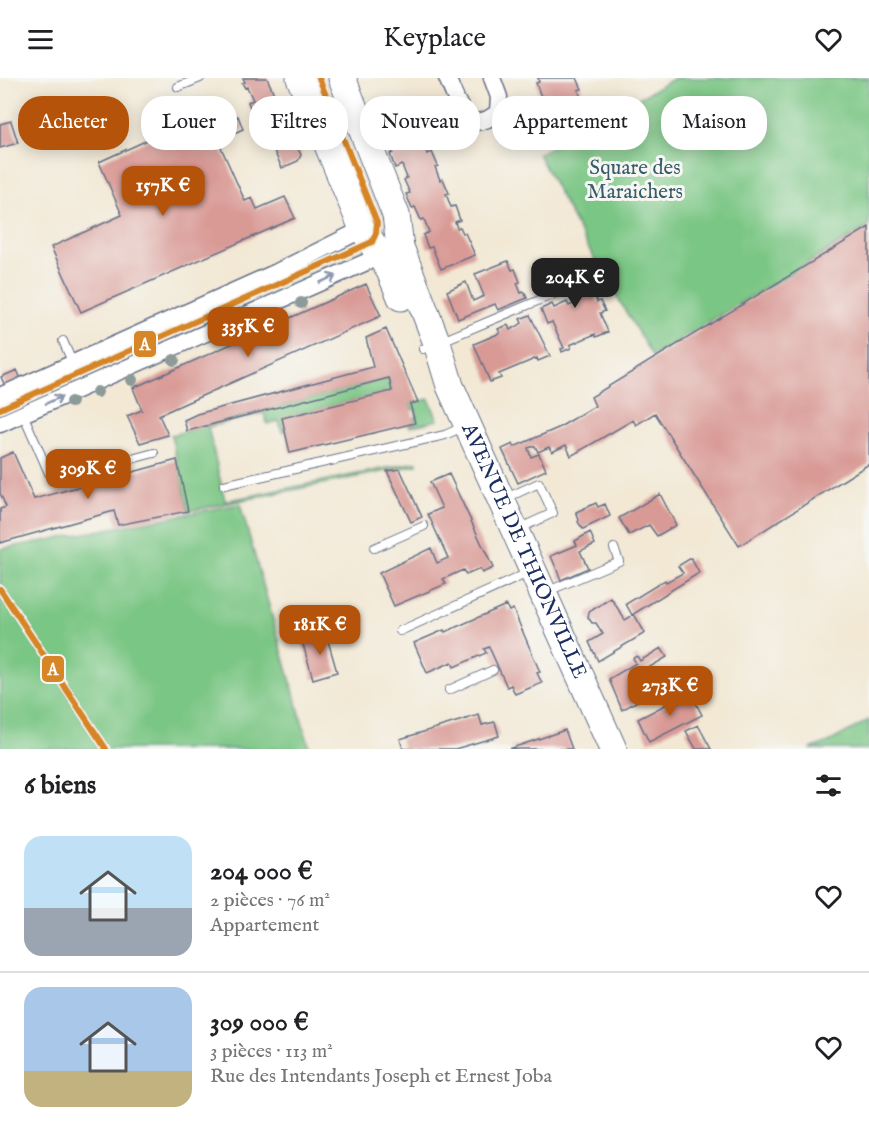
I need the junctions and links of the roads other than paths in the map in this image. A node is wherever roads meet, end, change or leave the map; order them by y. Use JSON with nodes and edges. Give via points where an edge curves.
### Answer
{"nodes":[{"id":1,"x":200,"y":78,"type":"edge"},
{"id":2,"x":300,"y":78,"type":"edge"},
{"id":3,"x":319,"y":78,"type":"edge"},
{"id":4,"x":342,"y":78,"type":"edge"},
{"id":5,"x":447,"y":78,"type":"edge"},
{"id":6,"x":492,"y":78,"type":"edge"},
{"id":7,"x":178,"y":87,"type":"dead end"},
{"id":8,"x":381,"y":235,"type":"junction"},
{"id":9,"x":550,"y":283,"type":"dead end"},
{"id":10,"x":63,"y":341,"type":"dead end"},
{"id":11,"x":430,"y":346,"type":"junction"},
{"id":12,"x":73,"y":364,"type":"junction"},
{"id":13,"x":0,"y":396,"type":"edge"},
{"id":14,"x":0,"y":409,"type":"edge"},
{"id":15,"x":23,"y":414,"type":"junction"},
{"id":16,"x":0,"y":424,"type":"edge"},
{"id":17,"x":467,"y":425,"type":"junction"},
{"id":18,"x":154,"y":453,"type":"dead end"},
{"id":19,"x":224,"y":485,"type":"dead end"},
{"id":20,"x":501,"y":500,"type":"junction"},
{"id":21,"x":424,"y":525,"type":"dead end"},
{"id":22,"x":515,"y":531,"type":"junction"},
{"id":23,"x":374,"y":548,"type":"dead end"},
{"id":24,"x":614,"y":548,"type":"dead end"},
{"id":25,"x":538,"y":582,"type":"junction"},
{"id":26,"x":0,"y":589,"type":"edge"},
{"id":27,"x":400,"y":631,"type":"dead end"},
{"id":28,"x":493,"y":670,"type":"dead end"},
{"id":29,"x":449,"y":690,"type":"dead end"},
{"id":30,"x":106,"y":749,"type":"edge"},
{"id":31,"x":613,"y":749,"type":"edge"}],
"edges":[{"from":1,"to":7,"type":"lane"},
{"from":2,"to":8,"type":"main road","name":"AVENUE DE THIONVILLE"},
{"from":3,"to":8,"type":"lane","name":"AVENUE DE THIONVILLE"},
{"from":4,"to":8,"type":"main road","name":"AVENUE DE THIONVILLE"},
{"from":5,"to":6,"type":"street","via":[[463,114],[475,121],[488,120],[498,112],[499,97]]},
{"from":8,"to":11,"type":"main road","name":"AVENUE DE THIONVILLE","via":[[390,271]]},
{"from":8,"to":12,"type":"street","via":[[277,272]]},
{"from":8,"to":14,"type":"lane"},
{"from":15,"to":8,"type":"street","one_way":true},
{"from":9,"to":11,"type":"lane","via":[[554,294]]},
{"from":10,"to":12,"type":"lane"},
{"from":11,"to":17,"type":"main road","name":"AVENUE DE THIONVILLE"},
{"from":12,"to":13,"type":"street"},
{"from":15,"to":16,"type":"street"},
{"from":15,"to":18,"type":"lane","via":[[52,480]]},
{"from":17,"to":19,"type":"lane","via":[[445,435]]},
{"from":17,"to":20,"type":"main road","name":"AVENUE DE THIONVILLE"},
{"from":20,"to":22,"type":"main road","name":"AVENUE DE THIONVILLE"},
{"from":20,"to":22,"type":"lane","via":[[539,483],[553,513]]},
{"from":21,"to":23,"type":"lane"},
{"from":22,"to":25,"type":"main road","name":"AVENUE DE THIONVILLE"},
{"from":24,"to":25,"type":"lane","via":[[619,561]]},
{"from":25,"to":27,"type":"lane"},
{"from":25,"to":31,"type":"main road","name":"AVENUE DE THIONVILLE"},
{"from":26,"to":30,"type":"lane"},
{"from":28,"to":29,"type":"lane"}]}
